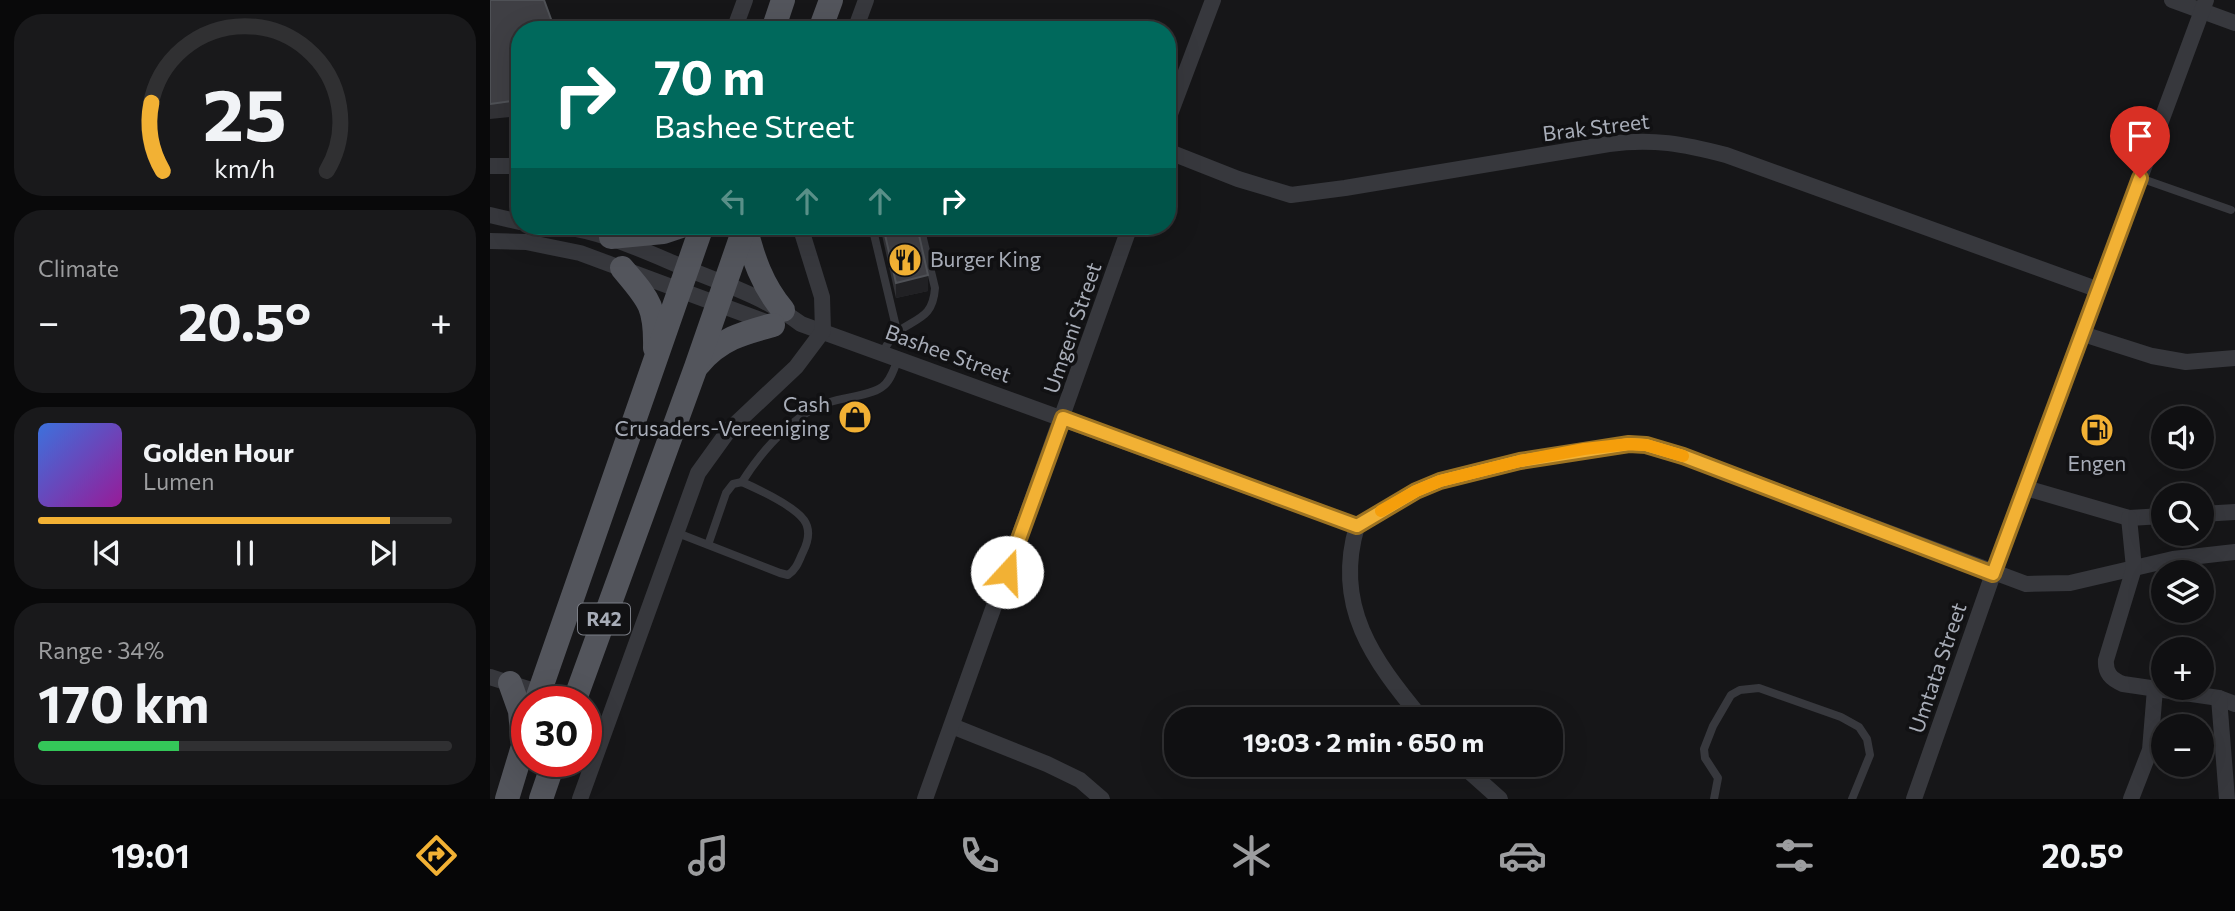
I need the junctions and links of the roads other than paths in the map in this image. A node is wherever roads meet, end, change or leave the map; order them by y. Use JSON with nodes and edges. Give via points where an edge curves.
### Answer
{"nodes":[{"id":1,"x":745,"y":0,"type":"edge"},
{"id":2,"x":783,"y":0,"type":"edge"},
{"id":3,"x":831,"y":0,"type":"edge"},
{"id":4,"x":866,"y":0,"type":"edge"},
{"id":5,"x":1213,"y":0,"type":"edge"},
{"id":6,"x":2172,"y":0,"type":"edge"},
{"id":7,"x":2204,"y":5,"type":"edge"},
{"id":8,"x":737,"y":21,"type":"edge"},
{"id":9,"x":776,"y":21,"type":"edge"},
{"id":10,"x":823,"y":21,"type":"edge"},
{"id":11,"x":858,"y":21,"type":"edge"},
{"id":12,"x":2235,"y":23,"type":"edge"},
{"id":13,"x":1176,"y":98,"type":"edge"},
{"id":14,"x":1176,"y":155,"type":"edge"},
{"id":15,"x":490,"y":166,"type":"edge"},
{"id":16,"x":511,"y":166,"type":"edge"},
{"id":17,"x":2140,"y":178,"type":"junction"},
{"id":18,"x":2231,"y":210,"type":"dead end"},
{"id":19,"x":490,"y":215,"type":"edge"},
{"id":20,"x":511,"y":220,"type":"edge"},
{"id":21,"x":603,"y":235,"type":"edge"},
{"id":22,"x":632,"y":235,"type":"edge"},
{"id":23,"x":699,"y":235,"type":"edge"},
{"id":24,"x":743,"y":235,"type":"edge"},
{"id":25,"x":749,"y":235,"type":"edge"},
{"id":26,"x":803,"y":235,"type":"edge"},
{"id":27,"x":874,"y":235,"type":"edge"},
{"id":28,"x":922,"y":235,"type":"edge"},
{"id":29,"x":1127,"y":235,"type":"edge"},
{"id":30,"x":611,"y":237,"type":"junction"},
{"id":31,"x":490,"y":241,"type":"edge"},
{"id":32,"x":622,"y":268,"type":"junction"},
{"id":33,"x":684,"y":280,"type":"junction"},
{"id":34,"x":2099,"y":290,"type":"junction"},
{"id":35,"x":721,"y":293,"type":"junction"},
{"id":36,"x":786,"y":319,"type":"junction"},
{"id":37,"x":823,"y":331,"type":"junction"},
{"id":38,"x":897,"y":331,"type":"junction"},
{"id":39,"x":2083,"y":334,"type":"junction"},
{"id":40,"x":882,"y":353,"type":"junction"},
{"id":41,"x":2235,"y":358,"type":"edge"},
{"id":42,"x":898,"y":359,"type":"junction"},
{"id":43,"x":655,"y":362,"type":"junction"},
{"id":44,"x":696,"y":367,"type":"junction"},
{"id":45,"x":1063,"y":418,"type":"junction"},
{"id":46,"x":742,"y":482,"type":"junction"},
{"id":47,"x":2026,"y":488,"type":"junction"},
{"id":48,"x":2235,"y":512,"type":"edge"},
{"id":49,"x":2214,"y":513,"type":"edge"},
{"id":50,"x":2151,"y":516,"type":"edge"},
{"id":51,"x":2129,"y":517,"type":"junction"},
{"id":52,"x":1357,"y":526,"type":"junction"},
{"id":53,"x":675,"y":532,"type":"junction"},
{"id":54,"x":708,"y":545,"type":"junction"},
{"id":55,"x":2235,"y":552,"type":"edge"},
{"id":56,"x":2134,"y":568,"type":"junction"},
{"id":57,"x":1993,"y":574,"type":"junction"},
{"id":58,"x":552,"y":661,"type":"junction"},
{"id":59,"x":502,"y":680,"type":"edge"},
{"id":60,"x":542,"y":686,"type":"edge"},
{"id":61,"x":578,"y":686,"type":"edge"},
{"id":62,"x":2151,"y":688,"type":"edge"},
{"id":63,"x":511,"y":696,"type":"edge"},
{"id":64,"x":2214,"y":697,"type":"edge"},
{"id":65,"x":2219,"y":698,"type":"junction"},
{"id":66,"x":2154,"y":700,"type":"edge"},
{"id":67,"x":2235,"y":704,"type":"edge"},
{"id":68,"x":1413,"y":707,"type":"edge"},
{"id":69,"x":952,"y":726,"type":"junction"},
{"id":70,"x":2141,"y":773,"type":"junction"},
{"id":71,"x":514,"y":777,"type":"edge"},
{"id":72,"x":549,"y":777,"type":"edge"},
{"id":73,"x":1475,"y":777,"type":"edge"},
{"id":74,"x":507,"y":799,"type":"edge"},
{"id":75,"x":541,"y":799,"type":"edge"},
{"id":76,"x":580,"y":799,"type":"edge"},
{"id":77,"x":925,"y":799,"type":"edge"},
{"id":78,"x":1102,"y":799,"type":"edge"},
{"id":79,"x":1500,"y":799,"type":"edge"},
{"id":80,"x":1714,"y":799,"type":"edge"},
{"id":81,"x":1852,"y":799,"type":"edge"},
{"id":82,"x":1914,"y":799,"type":"edge"},
{"id":83,"x":2131,"y":799,"type":"edge"},
{"id":84,"x":2144,"y":799,"type":"edge"},
{"id":85,"x":2227,"y":799,"type":"edge"}],
"edges":[{"from":1,"to":8,"type":"street"},
{"from":2,"to":9,"type":"main road"},
{"from":3,"to":10,"type":"main road"},
{"from":4,"to":11,"type":"street"},
{"from":5,"to":13,"type":"street"},
{"from":6,"to":7,"type":"street"},
{"from":7,"to":12,"type":"street"},
{"from":7,"to":17,"type":"street","name":"Umtata Street"},
{"from":14,"to":34,"type":"street","name":"Brak Street","via":[[1291,195],[1619,142],[1674,142],[1726,155]]},
{"from":15,"to":16,"type":"street"},
{"from":17,"to":18,"type":"lane"},
{"from":17,"to":34,"type":"street","name":"Umtata Street"},
{"from":19,"to":20,"type":"street"},
{"from":21,"to":30,"type":"street"},
{"from":22,"to":30,"type":"main road"},
{"from":23,"to":33,"type":"main road","number":"R42"},
{"from":24,"to":35,"type":"main road","number":"R42"},
{"from":25,"to":36,"type":"main road","via":[[760,274]]},
{"from":26,"to":37,"type":"street","via":[[822,297]]},
{"from":27,"to":38,"type":"lane"},
{"from":28,"to":38,"type":"lane","via":[[935,288],[932,307],[920,320]]},
{"from":29,"to":45,"type":"street","name":"Umgeni Street"},
{"from":30,"to":33,"type":"street"},
{"from":31,"to":32,"type":"street","via":[[554,246]]},
{"from":32,"to":33,"type":"street"},
{"from":32,"to":43,"type":"main road","via":[[653,311]]},
{"from":33,"to":35,"type":"street"},
{"from":33,"to":35,"type":"street"},
{"from":33,"to":43,"type":"main road","number":"R42"},
{"from":34,"to":39,"type":"street","name":"Umtata Street"},
{"from":35,"to":36,"type":"street","name":"Bashee Street"},
{"from":35,"to":36,"type":"street","name":"Bashee Street"},
{"from":35,"to":44,"type":"main road","number":"R42"},
{"from":36,"to":37,"type":"street","name":"Bashee Street"},
{"from":36,"to":44,"type":"main road","via":[[725,340]]},
{"from":37,"to":40,"type":"street","name":"Bashee Street"},
{"from":37,"to":53,"type":"street","via":[[796,367],[710,453]]},
{"from":38,"to":40,"type":"lane"},
{"from":39,"to":41,"type":"street","via":[[2186,362]]},
{"from":39,"to":47,"type":"street","name":"Umtata Street"},
{"from":40,"to":42,"type":"street","name":"Bashee Street"},
{"from":42,"to":45,"type":"street","name":"Bashee Street"},
{"from":42,"to":46,"type":"lane","via":[[882,388],[816,407],[785,429]]},
{"from":43,"to":58,"type":"main road","number":"R42"},
{"from":44,"to":61,"type":"main road","number":"R42"},
{"from":45,"to":52,"type":"street","name":"Bashee Street"},
{"from":45,"to":69,"type":"street","name":"Umgeni Street"},
{"from":46,"to":54,"type":"lane","via":[[726,493]]},
{"from":46,"to":54,"type":"lane","via":[[805,520],[808,542],[794,571],[780,573]]},
{"from":47,"to":51,"type":"street"},
{"from":47,"to":57,"type":"street","name":"Umtata Street"},
{"from":48,"to":49,"type":"street"},
{"from":50,"to":51,"type":"street"},
{"from":51,"to":56,"type":"street"},
{"from":52,"to":57,"type":"street","via":[[1440,481],[1520,461],[1646,445]]},
{"from":52,"to":68,"type":"street","via":[[1348,571],[1353,608],[1379,661]]},
{"from":53,"to":54,"type":"lane"},
{"from":53,"to":76,"type":"street"},
{"from":55,"to":56,"type":"street"},
{"from":56,"to":57,"type":"street","via":[[2049,584],[2026,584]]},
{"from":56,"to":62,"type":"street","via":[[2106,671],[2114,681]]},
{"from":57,"to":82,"type":"street","name":"Umtata Street"},
{"from":58,"to":59,"type":"main road"},
{"from":58,"to":60,"type":"main road","number":"R42"},
{"from":59,"to":63,"type":"main road"},
{"from":64,"to":65,"type":"street"},
{"from":65,"to":67,"type":"street"},
{"from":65,"to":85,"type":"street"},
{"from":66,"to":70,"type":"street","via":[[2150,750]]},
{"from":69,"to":77,"type":"street","name":"Umgeni Street"},
{"from":69,"to":78,"type":"street","via":[[1080,780]]},
{"from":70,"to":83,"type":"street"},
{"from":70,"to":84,"type":"street"},
{"from":71,"to":74,"type":"main road"},
{"from":72,"to":75,"type":"main road"},
{"from":73,"to":79,"type":"street"},
{"from":80,"to":81,"type":"lane","via":[[1718,778],[1704,750],[1713,726],[1731,695],[1759,688],[1859,727],[1870,755]]}]}
